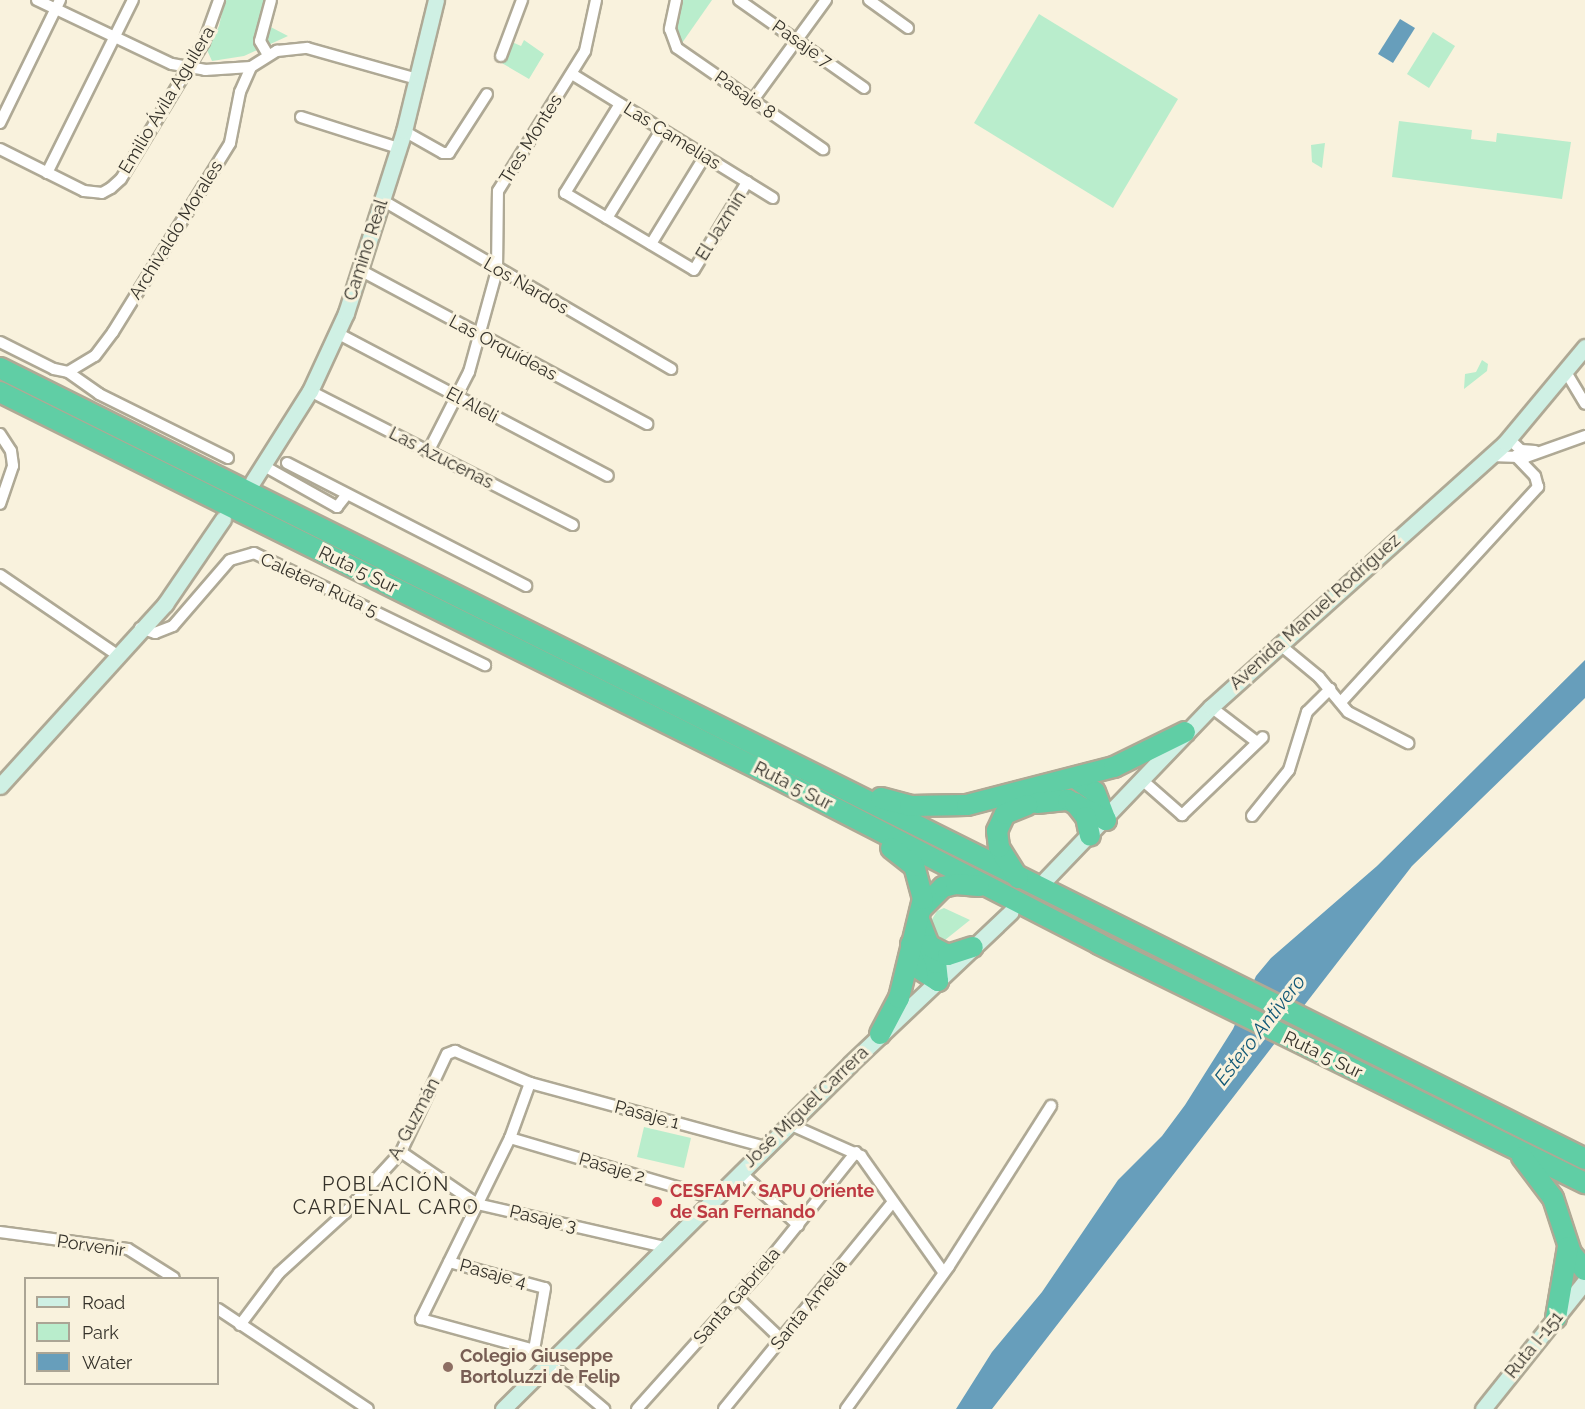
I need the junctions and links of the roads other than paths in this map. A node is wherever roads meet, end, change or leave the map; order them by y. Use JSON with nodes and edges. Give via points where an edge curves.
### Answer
{"nodes":[{"id":1,"x":37,"y":0,"type":"edge"},
{"id":2,"x":133,"y":0,"type":"edge"},
{"id":3,"x":219,"y":0,"type":"edge"},
{"id":4,"x":271,"y":0,"type":"edge"},
{"id":5,"x":436,"y":0,"type":"edge"},
{"id":6,"x":522,"y":0,"type":"edge"},
{"id":7,"x":596,"y":0,"type":"edge"},
{"id":8,"x":676,"y":0,"type":"edge"},
{"id":9,"x":739,"y":0,"type":"edge"},
{"id":10,"x":826,"y":0,"type":"edge"},
{"id":11,"x":869,"y":0,"type":"edge"},
{"id":12,"x":58,"y":4,"type":"edge"},
{"id":13,"x":908,"y":28,"type":"dead end"},
{"id":14,"x":114,"y":38,"type":"junction"},
{"id":15,"x":798,"y":40,"type":"junction"},
{"id":16,"x":268,"y":55,"type":"junction"},
{"id":17,"x":501,"y":56,"type":"dead end"},
{"id":18,"x":251,"y":67,"type":"junction"},
{"id":19,"x":188,"y":69,"type":"junction"},
{"id":20,"x":572,"y":74,"type":"junction"},
{"id":21,"x":417,"y":79,"type":"junction"},
{"id":22,"x":864,"y":88,"type":"dead end"},
{"id":23,"x":488,"y":94,"type":"dead end"},
{"id":24,"x":753,"y":100,"type":"junction"},
{"id":25,"x":620,"y":104,"type":"junction"},
{"id":26,"x":302,"y":117,"type":"dead end"},
{"id":27,"x":0,"y":123,"type":"edge"},
{"id":28,"x":662,"y":129,"type":"junction"},
{"id":29,"x":404,"y":131,"type":"junction"},
{"id":30,"x":399,"y":148,"type":"junction"},
{"id":31,"x":0,"y":149,"type":"edge"},
{"id":32,"x":823,"y":149,"type":"dead end"},
{"id":33,"x":705,"y":156,"type":"junction"},
{"id":34,"x":47,"y":173,"type":"junction"},
{"id":35,"x":747,"y":182,"type":"junction"},
{"id":36,"x":773,"y":198,"type":"dead end"},
{"id":37,"x":382,"y":200,"type":"junction"},
{"id":38,"x":607,"y":218,"type":"junction"},
{"id":39,"x":651,"y":244,"type":"junction"},
{"id":40,"x":360,"y":270,"type":"junction"},
{"id":41,"x":497,"y":270,"type":"junction"},
{"id":42,"x":337,"y":333,"type":"junction"},
{"id":43,"x":477,"y":336,"type":"junction"},
{"id":44,"x":0,"y":342,"type":"edge"},
{"id":45,"x":1585,"y":347,"type":"edge"},
{"id":46,"x":0,"y":368,"type":"edge"},
{"id":47,"x":671,"y":369,"type":"dead end"},
{"id":48,"x":68,"y":372,"type":"junction"},
{"id":49,"x":1566,"y":372,"type":"junction"},
{"id":50,"x":310,"y":391,"type":"junction"},
{"id":51,"x":0,"y":392,"type":"edge"},
{"id":52,"x":458,"y":397,"type":"junction"},
{"id":53,"x":1585,"y":405,"type":"edge"},
{"id":54,"x":647,"y":424,"type":"dead end"},
{"id":55,"x":0,"y":434,"type":"edge"},
{"id":56,"x":1585,"y":436,"type":"edge"},
{"id":57,"x":1509,"y":439,"type":"junction"},
{"id":58,"x":1541,"y":450,"type":"junction"},
{"id":59,"x":428,"y":452,"type":"junction"},
{"id":60,"x":1491,"y":456,"type":"junction"},
{"id":61,"x":1516,"y":456,"type":"junction"},
{"id":62,"x":228,"y":458,"type":"dead end"},
{"id":63,"x":287,"y":463,"type":"dead end"},
{"id":64,"x":264,"y":466,"type":"junction"},
{"id":65,"x":608,"y":476,"type":"dead end"},
{"id":66,"x":253,"y":481,"type":"dead end"},
{"id":67,"x":347,"y":494,"type":"junction"},
{"id":68,"x":0,"y":504,"type":"edge"},
{"id":69,"x":223,"y":519,"type":"dead end"},
{"id":70,"x":573,"y":525,"type":"dead end"},
{"id":71,"x":0,"y":575,"type":"edge"},
{"id":72,"x":526,"y":586,"type":"dead end"},
{"id":73,"x":140,"y":628,"type":"junction"},
{"id":74,"x":1279,"y":644,"type":"junction"},
{"id":75,"x":116,"y":654,"type":"junction"},
{"id":76,"x":485,"y":665,"type":"dead end"},
{"id":77,"x":1330,"y":689,"type":"junction"},
{"id":78,"x":1341,"y":702,"type":"junction"},
{"id":79,"x":1211,"y":706,"type":"junction"},
{"id":80,"x":1185,"y":732,"type":"junction"},
{"id":81,"x":1408,"y":742,"type":"dead end"},
{"id":82,"x":765,"y":772,"type":"junction"},
{"id":83,"x":820,"y":777,"type":"junction"},
{"id":84,"x":1075,"y":778,"type":"junction"},
{"id":85,"x":1141,"y":779,"type":"junction"},
{"id":86,"x":0,"y":786,"type":"edge"},
{"id":87,"x":1073,"y":802,"type":"junction"},
{"id":88,"x":1252,"y":816,"type":"dead end"},
{"id":89,"x":1106,"y":820,"type":"junction"},
{"id":90,"x":1090,"y":836,"type":"junction"},
{"id":91,"x":1018,"y":878,"type":"junction"},
{"id":92,"x":1046,"y":879,"type":"dead end"},
{"id":93,"x":991,"y":888,"type":"junction"},
{"id":94,"x":1011,"y":912,"type":"dead end"},
{"id":95,"x":920,"y":914,"type":"junction"},
{"id":96,"x":920,"y":945,"type":"junction"},
{"id":97,"x":973,"y":947,"type":"junction"},
{"id":98,"x":938,"y":981,"type":"junction"},
{"id":99,"x":880,"y":1034,"type":"junction"},
{"id":100,"x":530,"y":1083,"type":"junction"},
{"id":101,"x":1051,"y":1106,"type":"dead end"},
{"id":102,"x":789,"y":1124,"type":"junction"},
{"id":103,"x":1527,"y":1132,"type":"junction"},
{"id":104,"x":510,"y":1138,"type":"junction"},
{"id":105,"x":1504,"y":1143,"type":"junction"},
{"id":106,"x":765,"y":1147,"type":"junction"},
{"id":107,"x":1585,"y":1148,"type":"edge"},
{"id":108,"x":401,"y":1152,"type":"junction"},
{"id":109,"x":856,"y":1152,"type":"junction"},
{"id":110,"x":1585,"y":1159,"type":"edge"},
{"id":111,"x":740,"y":1172,"type":"junction"},
{"id":112,"x":1585,"y":1183,"type":"edge"},
{"id":113,"x":714,"y":1198,"type":"junction"},
{"id":114,"x":893,"y":1202,"type":"junction"},
{"id":115,"x":477,"y":1204,"type":"junction"},
{"id":116,"x":798,"y":1225,"type":"junction"},
{"id":117,"x":1,"y":1235,"type":"edge"},
{"id":118,"x":664,"y":1247,"type":"junction"},
{"id":119,"x":1568,"y":1247,"type":"junction"},
{"id":120,"x":449,"y":1262,"type":"junction"},
{"id":121,"x":1585,"y":1270,"type":"edge"},
{"id":122,"x":943,"y":1272,"type":"junction"},
{"id":123,"x":172,"y":1277,"type":"edge"},
{"id":124,"x":1585,"y":1281,"type":"edge"},
{"id":125,"x":737,"y":1297,"type":"junction"},
{"id":126,"x":219,"y":1310,"type":"edge"},
{"id":127,"x":1556,"y":1318,"type":"junction"},
{"id":128,"x":240,"y":1325,"type":"junction"},
{"id":129,"x":781,"y":1339,"type":"junction"},
{"id":130,"x":534,"y":1350,"type":"junction"},
{"id":131,"x":549,"y":1362,"type":"junction"},
{"id":132,"x":368,"y":1409,"type":"edge"},
{"id":133,"x":503,"y":1409,"type":"edge"},
{"id":134,"x":604,"y":1409,"type":"edge"},
{"id":135,"x":637,"y":1409,"type":"edge"},
{"id":136,"x":724,"y":1409,"type":"edge"},
{"id":137,"x":846,"y":1409,"type":"edge"},
{"id":138,"x":1483,"y":1409,"type":"edge"}],
"edges":[{"from":1,"to":12,"type":"street"},
{"from":2,"to":14,"type":"street"},
{"from":3,"to":19,"type":"street","name":"Emilio Ávila Aguilera","via":[[214,21]]},
{"from":4,"to":16,"type":"street","via":[[260,41]]},
{"from":5,"to":21,"type":"street","name":"Camino Real"},
{"from":6,"to":17,"type":"street"},
{"from":7,"to":20,"type":"street","name":"Tres Montes","via":[[585,51]]},
{"from":8,"to":24,"type":"street","name":"Pasaje 8","via":[[671,37],[677,48]]},
{"from":9,"to":15,"type":"street","name":"Pasaje 7"},
{"from":10,"to":15,"type":"street"},
{"from":11,"to":13,"type":"street"},
{"from":12,"to":14,"type":"street"},
{"from":12,"to":27,"type":"street"},
{"from":14,"to":19,"type":"street"},
{"from":14,"to":34,"type":"street"},
{"from":15,"to":22,"type":"street","name":"Pasaje 7"},
{"from":15,"to":24,"type":"street"},
{"from":16,"to":18,"type":"street"},
{"from":16,"to":21,"type":"street","via":[[287,48],[319,50]]},
{"from":18,"to":19,"type":"street"},
{"from":18,"to":48,"type":"street","name":"Archivaldo Morales","via":[[240,92],[230,143],[109,338],[85,365]]},
{"from":19,"to":34,"type":"street","name":"Emilio Ávila Aguilera","via":[[121,179],[102,193],[84,191]]},
{"from":20,"to":25,"type":"street","name":"Las Camelias"},
{"from":20,"to":41,"type":"street","name":"Tres Montes","via":[[498,191]]},
{"from":21,"to":29,"type":"street","name":"Camino Real"},
{"from":23,"to":29,"type":"street","via":[[449,153]]},
{"from":24,"to":32,"type":"street","name":"Pasaje 8"},
{"from":25,"to":28,"type":"street","name":"Las Camelias"},
{"from":25,"to":38,"type":"street","via":[[565,193]]},
{"from":26,"to":30,"type":"street"},
{"from":28,"to":33,"type":"street","name":"Las Camelias"},
{"from":28,"to":38,"type":"street"},
{"from":29,"to":30,"type":"street","name":"Camino Real"},
{"from":30,"to":37,"type":"street","name":"Camino Real"},
{"from":31,"to":34,"type":"street"},
{"from":33,"to":35,"type":"street","name":"Las Camelias"},
{"from":33,"to":39,"type":"street"},
{"from":35,"to":36,"type":"street","name":"Las Camelias"},
{"from":35,"to":39,"type":"street","name":"El Jazmin","via":[[693,270]]},
{"from":37,"to":40,"type":"street","name":"Camino Real"},
{"from":37,"to":41,"type":"street","name":"Los Nardos"},
{"from":38,"to":39,"type":"street"},
{"from":40,"to":42,"type":"street","name":"Camino Real"},
{"from":40,"to":43,"type":"street","name":"Las Orquídeas"},
{"from":41,"to":43,"type":"street","name":"Tres Montes"},
{"from":41,"to":47,"type":"street","name":"Los Nardos"},
{"from":42,"to":50,"type":"street","name":"Camino Real"},
{"from":42,"to":52,"type":"street","name":"El Aleli"},
{"from":43,"to":52,"type":"street","name":"Tres Montes","via":[[469,372]]},
{"from":43,"to":54,"type":"street","name":"Las Orquídeas"},
{"from":44,"to":48,"type":"street"},
{"from":45,"to":49,"type":"street","name":"Avenida Manuel Rodríguez"},
{"from":46,"to":83,"type":"highway","name":"Ruta 5 Sur"},
{"from":48,"to":62,"type":"street","via":[[99,394]]},
{"from":49,"to":53,"type":"street"},
{"from":49,"to":57,"type":"street","name":"Avenida Manuel Rodríguez"},
{"from":50,"to":59,"type":"street","name":"Las Azucenas"},
{"from":50,"to":64,"type":"street","name":"Camino Real"},
{"from":51,"to":82,"type":"highway","name":"Ruta 5 Sur"},
{"from":52,"to":59,"type":"street","name":"Tres Montes"},
{"from":52,"to":65,"type":"street","name":"El Aleli"},
{"from":55,"to":68,"type":"street","via":[[11,451],[13,466]]},
{"from":56,"to":58,"type":"street"},
{"from":57,"to":58,"type":"street","via":[[1521,450]]},
{"from":57,"to":60,"type":"street","name":"Avenida Manuel Rodríguez"},
{"from":58,"to":61,"type":"street","via":[[1526,457]]},
{"from":59,"to":70,"type":"street","name":"Las Azucenas"},
{"from":60,"to":61,"type":"street"},
{"from":60,"to":74,"type":"street","name":"Avenida Manuel Rodríguez"},
{"from":61,"to":78,"type":"street","via":[[1535,476],[1538,487]]},
{"from":63,"to":67,"type":"street"},
{"from":64,"to":66,"type":"street","name":"Camino Real"},
{"from":64,"to":67,"type":"street","via":[[337,507]]},
{"from":67,"to":72,"type":"street"},
{"from":69,"to":73,"type":"street","via":[[173,594]]},
{"from":71,"to":75,"type":"street"},
{"from":73,"to":75,"type":"street"},
{"from":73,"to":76,"type":"street","name":"Caletera Ruta 5","via":[[155,633],[173,626],[230,560],[254,553]]},
{"from":74,"to":77,"type":"street"},
{"from":74,"to":79,"type":"street","name":"Avenida Manuel Rodríguez"},
{"from":75,"to":86,"type":"street"},
{"from":77,"to":78,"type":"street"},
{"from":77,"to":88,"type":"street","via":[[1307,712],[1289,770]]},
{"from":78,"to":81,"type":"street","via":[[1354,716]]},
{"from":79,"to":80,"type":"street","name":"Avenida Manuel Rodríguez"},
{"from":79,"to":85,"type":"street","via":[[1260,740],[1182,815]]},
{"from":80,"to":84,"type":"highway","via":[[1127,762]]},
{"from":80,"to":85,"type":"street","name":"Avenida Manuel Rodríguez"},
{"from":82,"to":93,"type":"highway","name":"Ruta 5 Sur"},
{"from":82,"to":95,"type":"highway","via":[[832,817],[910,861],[920,881]]},
{"from":83,"to":84,"type":"highway","via":[[886,800],[938,808],[967,805]]},
{"from":83,"to":91,"type":"highway","name":"Ruta 5 Sur"},
{"from":84,"to":89,"type":"highway","via":[[1095,792]]},
{"from":85,"to":89,"type":"street","name":"Avenida Manuel Rodríguez"},
{"from":87,"to":89,"type":"highway"},
{"from":87,"to":90,"type":"highway","via":[[1086,817]]},
{"from":87,"to":91,"type":"highway","via":[[1032,804],[1005,814],[997,831],[999,847]]},
{"from":89,"to":90,"type":"street","name":"Avenida Manuel Rodríguez"},
{"from":90,"to":92,"type":"street","name":"Avenida Manuel Rodríguez"},
{"from":91,"to":103,"type":"highway","name":"Ruta 5 Sur"},
{"from":93,"to":95,"type":"highway","via":[[949,885],[933,894]]},
{"from":93,"to":105,"type":"highway","name":"Ruta 5 Sur"},
{"from":94,"to":97,"type":"street","name":"José Miguel Carrera"},
{"from":95,"to":96,"type":"highway"},
{"from":96,"to":97,"type":"highway","via":[[948,955]]},
{"from":96,"to":98,"type":"highway","via":[[936,963]]},
{"from":96,"to":99,"type":"highway"},
{"from":97,"to":98,"type":"street","name":"José Miguel Carrera"},
{"from":98,"to":99,"type":"street","name":"José Miguel Carrera"},
{"from":99,"to":102,"type":"street","name":"José Miguel Carrera"},
{"from":100,"to":104,"type":"street"},
{"from":100,"to":106,"type":"street","name":"Pasaje 1"},
{"from":100,"to":108,"type":"street","name":"A. Guzmán","via":[[455,1051],[447,1054]]},
{"from":101,"to":122,"type":"street"},
{"from":102,"to":106,"type":"street","name":"José Miguel Carrera"},
{"from":102,"to":109,"type":"street"},
{"from":103,"to":107,"type":"highway"},
{"from":103,"to":110,"type":"highway","name":"Ruta 5 Sur"},
{"from":104,"to":113,"type":"street","name":"Pasaje 2"},
{"from":104,"to":115,"type":"street"},
{"from":105,"to":112,"type":"highway","name":"Ruta 5 Sur"},
{"from":105,"to":119,"type":"highway","via":[[1527,1162],[1545,1185],[1558,1210]]},
{"from":106,"to":111,"type":"street","name":"José Miguel Carrera"},
{"from":108,"to":115,"type":"street","name":"Pasaje 3"},
{"from":108,"to":128,"type":"street","name":"A. Guzmán","via":[[345,1213],[279,1273]]},
{"from":109,"to":114,"type":"street"},
{"from":109,"to":116,"type":"street","name":"Santa Gabriela"},
{"from":111,"to":113,"type":"street","name":"José Miguel Carrera"},
{"from":111,"to":116,"type":"street"},
{"from":113,"to":118,"type":"street","name":"José Miguel Carrera"},
{"from":114,"to":122,"type":"street"},
{"from":114,"to":129,"type":"street","name":"Santa Amelia"},
{"from":115,"to":118,"type":"street","name":"Pasaje 3"},
{"from":115,"to":120,"type":"street"},
{"from":116,"to":125,"type":"street","name":"Santa Gabriela"},
{"from":117,"to":123,"type":"street","name":"Porvenir","via":[[128,1250]]},
{"from":118,"to":131,"type":"street","name":"José Miguel Carrera"},
{"from":119,"to":121,"type":"highway"},
{"from":119,"to":127,"type":"highway"},
{"from":120,"to":130,"type":"street","name":"Pasaje 4","via":[[545,1288]]},
{"from":120,"to":130,"type":"street","via":[[421,1319]]},
{"from":122,"to":137,"type":"street"},
{"from":124,"to":127,"type":"street","name":"Ruta I-151"},
{"from":125,"to":129,"type":"street"},
{"from":125,"to":135,"type":"street","name":"Santa Gabriela"},
{"from":126,"to":128,"type":"street"},
{"from":127,"to":138,"type":"street","name":"Ruta I-151"},
{"from":128,"to":132,"type":"street"},
{"from":129,"to":136,"type":"street","name":"Santa Amelia"},
{"from":130,"to":131,"type":"street"},
{"from":131,"to":133,"type":"street","name":"José Miguel Carrera"},
{"from":131,"to":134,"type":"street"}]}
